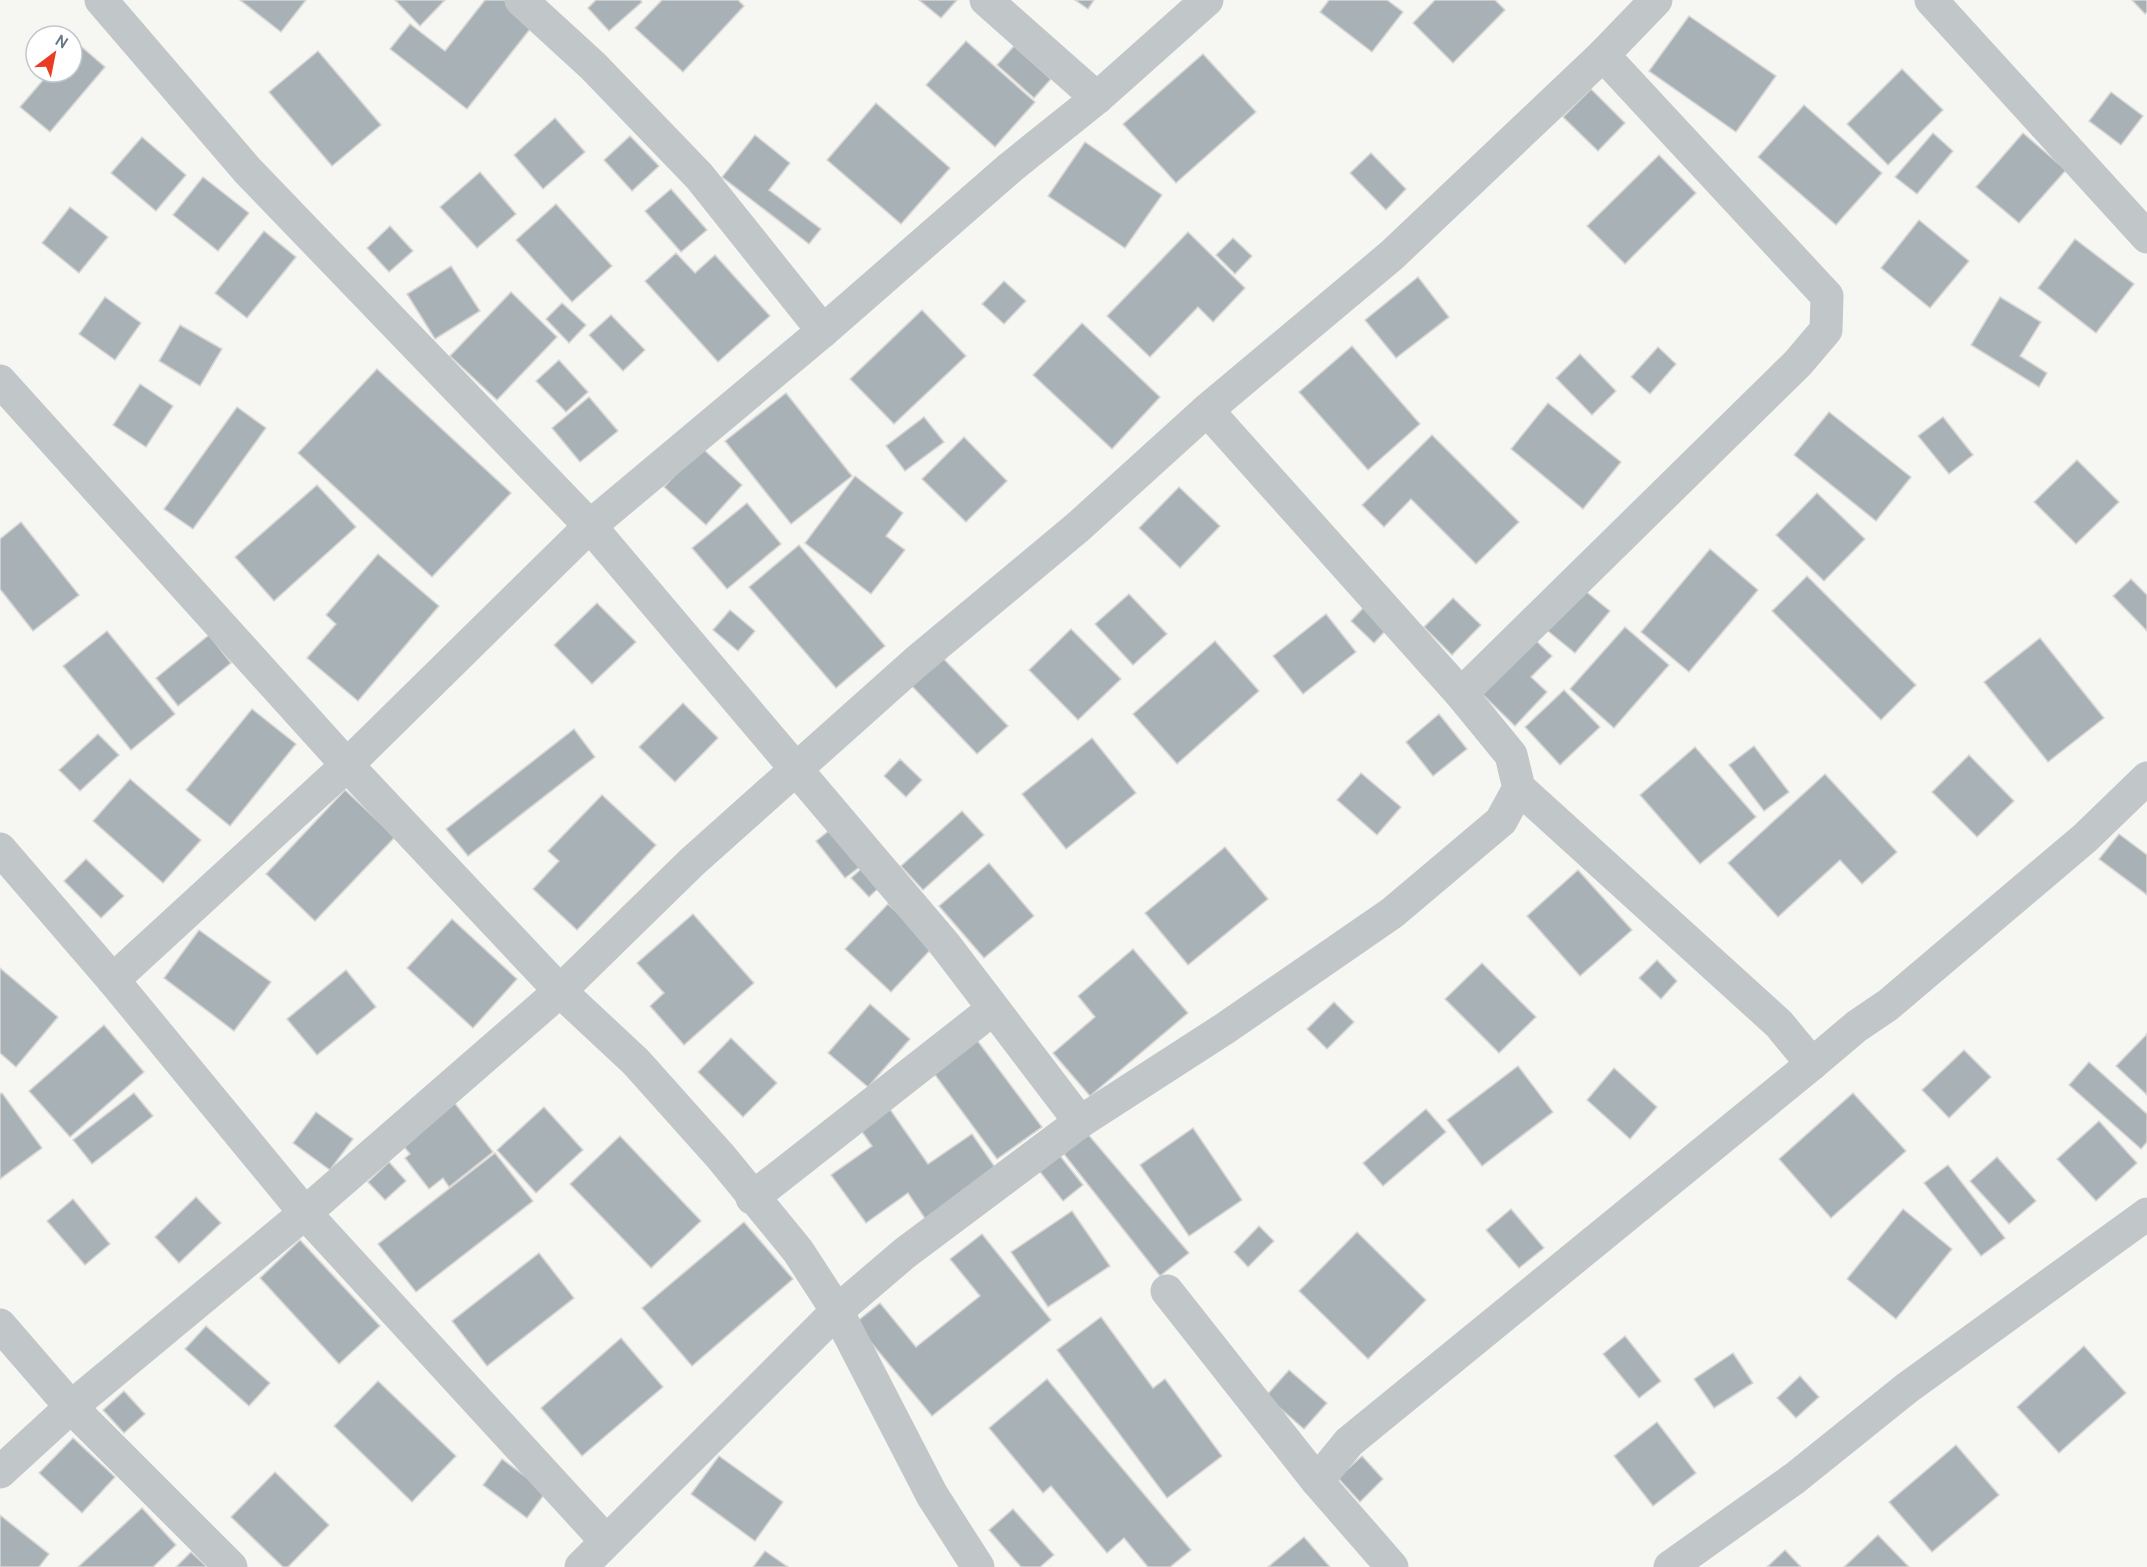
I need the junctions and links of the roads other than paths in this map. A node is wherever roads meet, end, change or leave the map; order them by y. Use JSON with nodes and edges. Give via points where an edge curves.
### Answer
{"nodes":[{"id":1,"x":102,"y":0,"type":"edge"},
{"id":2,"x":521,"y":0,"type":"edge"},
{"id":3,"x":986,"y":0,"type":"edge"},
{"id":4,"x":1207,"y":0,"type":"edge"},
{"id":5,"x":1656,"y":0,"type":"edge"},
{"id":6,"x":1931,"y":0,"type":"edge"},
{"id":7,"x":1603,"y":55,"type":"junction"},
{"id":8,"x":1097,"y":98,"type":"junction"},
{"id":9,"x":2147,"y":237,"type":"edge"},
{"id":10,"x":823,"y":332,"type":"junction"},
{"id":11,"x":0,"y":381,"type":"edge"},
{"id":12,"x":1207,"y":411,"type":"junction"},
{"id":13,"x":590,"y":526,"type":"junction"},
{"id":14,"x":1461,"y":694,"type":"junction"},
{"id":15,"x":347,"y":765,"type":"junction"},
{"id":16,"x":797,"y":769,"type":"junction"},
{"id":17,"x":2147,"y":778,"type":"edge"},
{"id":18,"x":1519,"y":788,"type":"junction"},
{"id":19,"x":0,"y":849,"type":"edge"},
{"id":20,"x":113,"y":980,"type":"junction"},
{"id":21,"x":560,"y":991,"type":"junction"},
{"id":22,"x":993,"y":1009,"type":"junction"},
{"id":23,"x":1812,"y":1064,"type":"junction"},
{"id":24,"x":1080,"y":1122,"type":"junction"},
{"id":25,"x":752,"y":1198,"type":"junction"},
{"id":26,"x":305,"y":1213,"type":"junction"},
{"id":27,"x":2147,"y":1214,"type":"edge"},
{"id":28,"x":1167,"y":1290,"type":"dead end"},
{"id":29,"x":837,"y":1311,"type":"junction"},
{"id":30,"x":0,"y":1324,"type":"edge"},
{"id":31,"x":71,"y":1407,"type":"junction"},
{"id":32,"x":0,"y":1472,"type":"edge"},
{"id":33,"x":1317,"y":1481,"type":"junction"},
{"id":34,"x":606,"y":1541,"type":"junction"},
{"id":35,"x":231,"y":1567,"type":"edge"},
{"id":36,"x":581,"y":1567,"type":"edge"},
{"id":37,"x":978,"y":1567,"type":"edge"},
{"id":38,"x":1392,"y":1567,"type":"edge"},
{"id":39,"x":1670,"y":1567,"type":"edge"}],
"edges":[{"from":1,"to":13,"type":"street","via":[[248,171]]},
{"from":2,"to":10,"type":"street","via":[[593,66],[699,176]]},
{"from":3,"to":8,"type":"street"},
{"from":4,"to":8,"type":"street"},
{"from":5,"to":7,"type":"street"},
{"from":6,"to":9,"type":"street"},
{"from":7,"to":12,"type":"street","via":[[1392,255]]},
{"from":7,"to":14,"type":"street","via":[[1827,296],[1826,330],[1798,363]]},
{"from":8,"to":10,"type":"street","via":[[1011,167]]},
{"from":10,"to":13,"type":"street"},
{"from":11,"to":15,"type":"street"},
{"from":12,"to":14,"type":"street"},
{"from":12,"to":16,"type":"street","via":[[1078,528],[916,662]]},
{"from":13,"to":15,"type":"street"},
{"from":13,"to":16,"type":"street"},
{"from":14,"to":18,"type":"street","via":[[1511,755]]},
{"from":15,"to":20,"type":"street"},
{"from":15,"to":21,"type":"street"},
{"from":16,"to":21,"type":"street","via":[[692,862]]},
{"from":16,"to":22,"type":"street","via":[[946,946]]},
{"from":17,"to":23,"type":"street","via":[[2085,838],[1888,1005]]},
{"from":18,"to":23,"type":"street","via":[[1779,1024]]},
{"from":18,"to":24,"type":"street","via":[[1501,822],[1392,913]]},
{"from":19,"to":20,"type":"street"},
{"from":20,"to":26,"type":"street"},
{"from":21,"to":25,"type":"street","via":[[636,1062],[721,1157]]},
{"from":21,"to":26,"type":"street"},
{"from":22,"to":24,"type":"street"},
{"from":22,"to":25,"type":"street"},
{"from":23,"to":33,"type":"street","via":[[1349,1442]]},
{"from":24,"to":29,"type":"street","via":[[905,1253]]},
{"from":25,"to":29,"type":"street","via":[[798,1251]]},
{"from":26,"to":31,"type":"street"},
{"from":26,"to":34,"type":"street"},
{"from":27,"to":39,"type":"street"},
{"from":28,"to":33,"type":"street"},
{"from":29,"to":34,"type":"street"},
{"from":29,"to":37,"type":"street","via":[[932,1495]]},
{"from":30,"to":31,"type":"street"},
{"from":31,"to":32,"type":"street"},
{"from":31,"to":35,"type":"street"},
{"from":33,"to":38,"type":"street"},
{"from":34,"to":36,"type":"street"}]}
